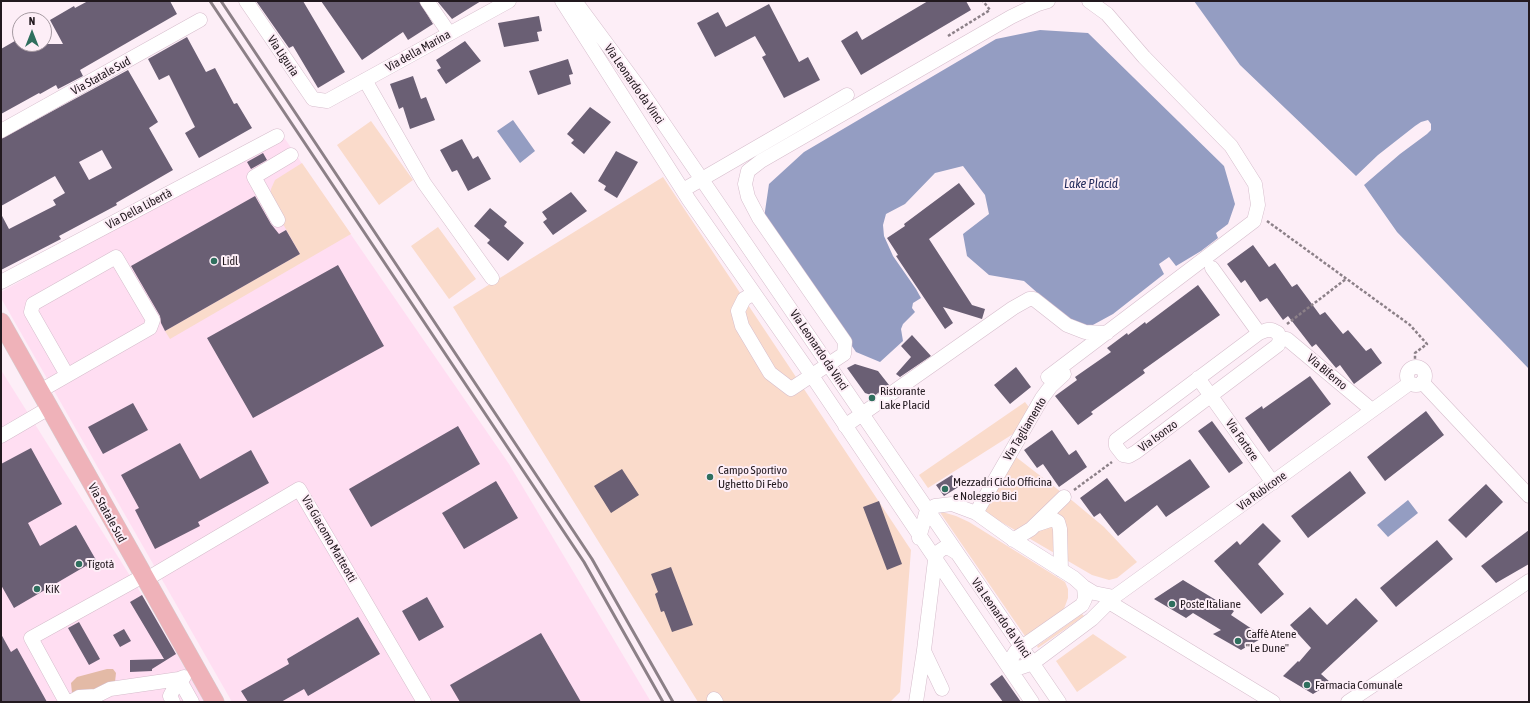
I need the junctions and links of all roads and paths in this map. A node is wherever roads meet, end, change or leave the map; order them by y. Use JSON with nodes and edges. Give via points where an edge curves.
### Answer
{"nodes":[{"id":1,"x":246,"y":1,"type":"edge"},
{"id":2,"x":427,"y":1,"type":"edge"},
{"id":3,"x":509,"y":1,"type":"edge"},
{"id":4,"x":562,"y":1,"type":"edge"},
{"id":5,"x":575,"y":1,"type":"edge"},
{"id":6,"x":1048,"y":1,"type":"edge"},
{"id":7,"x":1089,"y":1,"type":"edge"},
{"id":8,"x":200,"y":20,"type":"dead end"},
{"id":9,"x":449,"y":33,"type":"junction"},
{"id":10,"x":365,"y":80,"type":"junction"},
{"id":11,"x":847,"y":95,"type":"dead end"},
{"id":12,"x":327,"y":100,"type":"joint"},
{"id":13,"x":1,"y":131,"type":"edge"},
{"id":14,"x":277,"y":136,"type":"dead end"},
{"id":15,"x":292,"y":155,"type":"dead end"},
{"id":16,"x":701,"y":179,"type":"junction"},
{"id":17,"x":683,"y":190,"type":"junction"},
{"id":18,"x":278,"y":220,"type":"dead end"},
{"id":19,"x":1261,"y":226,"type":"dead end"},
{"id":20,"x":1212,"y":268,"type":"dead end"},
{"id":21,"x":492,"y":278,"type":"dead end"},
{"id":22,"x":1346,"y":279,"type":"junction"},
{"id":23,"x":1,"y":282,"type":"edge"},
{"id":24,"x":777,"y":288,"type":"junction"},
{"id":25,"x":756,"y":296,"type":"junction"},
{"id":26,"x":1,"y":322,"type":"edge"},
{"id":27,"x":1107,"y":333,"type":"junction"},
{"id":28,"x":1259,"y":333,"type":"junction"},
{"id":29,"x":1279,"y":335,"type":"junction"},
{"id":30,"x":829,"y":364,"type":"junction"},
{"id":31,"x":1415,"y":367,"type":"joint"},
{"id":32,"x":1069,"y":370,"type":"dead end"},
{"id":33,"x":67,"y":375,"type":"junction"},
{"id":34,"x":812,"y":376,"type":"junction"},
{"id":35,"x":1048,"y":377,"type":"dead end"},
{"id":36,"x":1198,"y":378,"type":"junction"},
{"id":37,"x":1416,"y":382,"type":"junction"},
{"id":38,"x":40,"y":391,"type":"junction"},
{"id":39,"x":1211,"y":397,"type":"junction"},
{"id":40,"x":49,"y":408,"type":"junction"},
{"id":41,"x":1372,"y":410,"type":"junction"},
{"id":42,"x":863,"y":414,"type":"junction"},
{"id":43,"x":845,"y":426,"type":"junction"},
{"id":44,"x":1,"y":436,"type":"edge"},
{"id":45,"x":1123,"y":455,"type":"junction"},
{"id":46,"x":1273,"y":483,"type":"junction"},
{"id":47,"x":1529,"y":496,"type":"edge"},
{"id":48,"x":1064,"y":497,"type":"joint"},
{"id":49,"x":927,"y":510,"type":"junction"},
{"id":50,"x":976,"y":513,"type":"junction"},
{"id":51,"x":1038,"y":524,"type":"junction"},
{"id":52,"x":919,"y":538,"type":"junction"},
{"id":53,"x":1014,"y":540,"type":"junction"},
{"id":54,"x":957,"y":553,"type":"junction"},
{"id":55,"x":934,"y":560,"type":"junction"},
{"id":56,"x":97,"y":563,"type":"dead end"},
{"id":57,"x":87,"y":565,"type":"dead end"},
{"id":58,"x":1062,"y":570,"type":"junction"},
{"id":59,"x":144,"y":578,"type":"junction"},
{"id":60,"x":1529,"y":581,"type":"edge"},
{"id":61,"x":1079,"y":583,"type":"junction"},
{"id":62,"x":1111,"y":600,"type":"junction"},
{"id":63,"x":1077,"y":610,"type":"junction"},
{"id":64,"x":1022,"y":647,"type":"junction"},
{"id":65,"x":924,"y":650,"type":"junction"},
{"id":66,"x":1033,"y":664,"type":"junction"},
{"id":67,"x":1009,"y":668,"type":"junction"},
{"id":68,"x":196,"y":670,"type":"junction"},
{"id":69,"x":179,"y":679,"type":"junction"},
{"id":70,"x":942,"y":689,"type":"dead end"},
{"id":71,"x":98,"y":699,"type":"edge"},
{"id":72,"x":66,"y":702,"type":"edge"},
{"id":73,"x":70,"y":702,"type":"edge"},
{"id":74,"x":173,"y":702,"type":"edge"},
{"id":75,"x":192,"y":702,"type":"edge"},
{"id":76,"x":215,"y":702,"type":"edge"},
{"id":77,"x":424,"y":702,"type":"edge"},
{"id":78,"x":916,"y":702,"type":"edge"},
{"id":79,"x":1032,"y":702,"type":"edge"},
{"id":80,"x":1058,"y":702,"type":"edge"},
{"id":81,"x":1273,"y":702,"type":"edge"},
{"id":82,"x":1348,"y":702,"type":"edge"}],
"edges":[{"from":1,"to":12,"type":"street","name":"Via Liguria","via":[[313,98]]},
{"from":2,"to":9,"type":"street"},
{"from":3,"to":9,"type":"street","name":"Via della Marina"},
{"from":4,"to":17,"type":"street","name":"Via Leonardo da Vinci"},
{"from":5,"to":16,"type":"street","name":"Via Leonardo da Vinci","via":[[640,89]]},
{"from":6,"to":30,"type":"street","via":[[1011,17],[760,161],[748,171],[745,184],[748,197],[759,218],[845,342],[844,354]]},
{"from":7,"to":27,"type":"street","via":[[1107,14],[1144,57],[1231,146],[1255,184],[1258,206],[1254,221]]},
{"from":8,"to":13,"type":"street","name":"Via Statale Sud"},
{"from":9,"to":10,"type":"street","name":"Via della Marina"},
{"from":10,"to":12,"type":"street","name":"Via della Marina"},
{"from":10,"to":21,"type":"street","via":[[424,183]]},
{"from":11,"to":16,"type":"street"},
{"from":14,"to":23,"type":"street","name":"Via Della Libertà"},
{"from":15,"to":18,"type":"street","via":[[254,176]]},
{"from":16,"to":17,"type":"street"},
{"from":16,"to":24,"type":"street","name":"Via Leonardo da Vinci"},
{"from":17,"to":25,"type":"street","name":"Via Leonardo da Vinci"},
{"from":19,"to":22,"type":"path","via":[[1267,221]]},
{"from":20,"to":28,"type":"street"},
{"from":22,"to":29,"type":"path"},
{"from":22,"to":31,"type":"path","via":[[1410,325],[1427,344],[1415,354]]},
{"from":24,"to":25,"type":"street"},
{"from":24,"to":30,"type":"street","name":"Via Leonardo da Vinci"},
{"from":25,"to":34,"type":"street","name":"Via Leonardo da Vinci"},
{"from":25,"to":34,"type":"street","via":[[744,299],[738,311],[742,326],[770,373],[791,389]]},
{"from":26,"to":38,"type":"main road","name":"Via Statale Sud"},
{"from":27,"to":35,"type":"street"},
{"from":27,"to":42,"type":"street","via":[[1085,332],[1067,324],[1034,299],[1029,299]]},
{"from":28,"to":29,"type":"street","via":[[1267,330]]},
{"from":28,"to":36,"type":"street","name":"Via Isonzo"},
{"from":29,"to":39,"type":"street","name":"Via Isonzo","via":[[1278,345]]},
{"from":29,"to":41,"type":"street","name":"Via Biferno","via":[[1288,339]]},
{"from":30,"to":34,"type":"street"},
{"from":30,"to":42,"type":"street","name":"Via Leonardo da Vinci"},
{"from":31,"to":37,"type":"street","via":[[1408,372],[1407,378]]},
{"from":32,"to":50,"type":"street","name":"Via Tagliamento","via":[[1042,398]]},
{"from":33,"to":33,"type":"street","via":[[150,328],[153,320],[116,257],[33,304],[31,312]]},
{"from":33,"to":38,"type":"street"},
{"from":34,"to":43,"type":"street","name":"Via Leonardo da Vinci"},
{"from":36,"to":39,"type":"street"},
{"from":36,"to":45,"type":"street","name":"Via Isonzo","via":[[1116,440],[1116,446]]},
{"from":37,"to":41,"type":"street","name":"Via Rubicone"},
{"from":37,"to":47,"type":"street"},
{"from":38,"to":40,"type":"main road","name":"Via Statale Sud"},
{"from":39,"to":45,"type":"street","name":"Via Isonzo","via":[[1129,456]]},
{"from":39,"to":46,"type":"street","name":"Via Fortore"},
{"from":40,"to":44,"type":"street"},
{"from":40,"to":59,"type":"main road","name":"Via Statale Sud"},
{"from":41,"to":46,"type":"street","name":"Via Rubicone"},
{"from":42,"to":43,"type":"street"},
{"from":42,"to":49,"type":"street","name":"Via Leonardo da Vinci"},
{"from":43,"to":52,"type":"street","name":"Via Leonardo da Vinci"},
{"from":45,"to":48,"type":"path"},
{"from":46,"to":62,"type":"street","name":"Via Rubicone"},
{"from":48,"to":51,"type":"street"},
{"from":49,"to":50,"type":"street","via":[[935,506],[952,504]]},
{"from":49,"to":52,"type":"street"},
{"from":49,"to":54,"type":"street","name":"Via Leonardo da Vinci"},
{"from":50,"to":53,"type":"street"},
{"from":51,"to":53,"type":"street"},
{"from":51,"to":58,"type":"street","via":[[1053,519],[1058,522]]},
{"from":52,"to":55,"type":"street","name":"Via Leonardo da Vinci"},
{"from":53,"to":58,"type":"street"},
{"from":54,"to":55,"type":"street","via":[[944,548],[938,552]]},
{"from":54,"to":64,"type":"street","name":"Via Leonardo da Vinci"},
{"from":55,"to":65,"type":"street"},
{"from":55,"to":67,"type":"street","name":"Via Leonardo da Vinci"},
{"from":56,"to":57,"type":"path","via":[[89,568]]},
{"from":58,"to":61,"type":"street"},
{"from":59,"to":68,"type":"main road","name":"Via Statale Sud"},
{"from":59,"to":72,"type":"street","via":[[30,638]]},
{"from":59,"to":77,"type":"street","name":"Via Giacomo Matteotti","via":[[300,489]]},
{"from":60,"to":82,"type":"street"},
{"from":61,"to":62,"type":"street"},
{"from":61,"to":63,"type":"street","via":[[1085,599]]},
{"from":62,"to":63,"type":"street","name":"Via Rubicone"},
{"from":62,"to":66,"type":"street","name":"Via Rubicone","via":[[1092,619]]},
{"from":62,"to":81,"type":"street"},
{"from":63,"to":64,"type":"street","name":"Via Rubicone"},
{"from":64,"to":66,"type":"street","name":"Via Leonardo da Vinci"},
{"from":64,"to":67,"type":"street","name":"Via Rubicone","via":[[1012,656]]},
{"from":65,"to":70,"type":"street"},
{"from":65,"to":78,"type":"street"},
{"from":66,"to":67,"type":"street","name":"Via Rubicone","via":[[1022,668]]},
{"from":66,"to":80,"type":"street","name":"Via Leonardo da Vinci"},
{"from":67,"to":79,"type":"street","name":"Via Leonardo da Vinci"},
{"from":68,"to":69,"type":"street"},
{"from":68,"to":76,"type":"main road","name":"Via Statale Sud"},
{"from":69,"to":71,"type":"street","via":[[110,689]]},
{"from":69,"to":74,"type":"street","via":[[170,696]]},
{"from":69,"to":75,"type":"street"},
{"from":71,"to":73,"type":"street","via":[[79,698]]}]}
